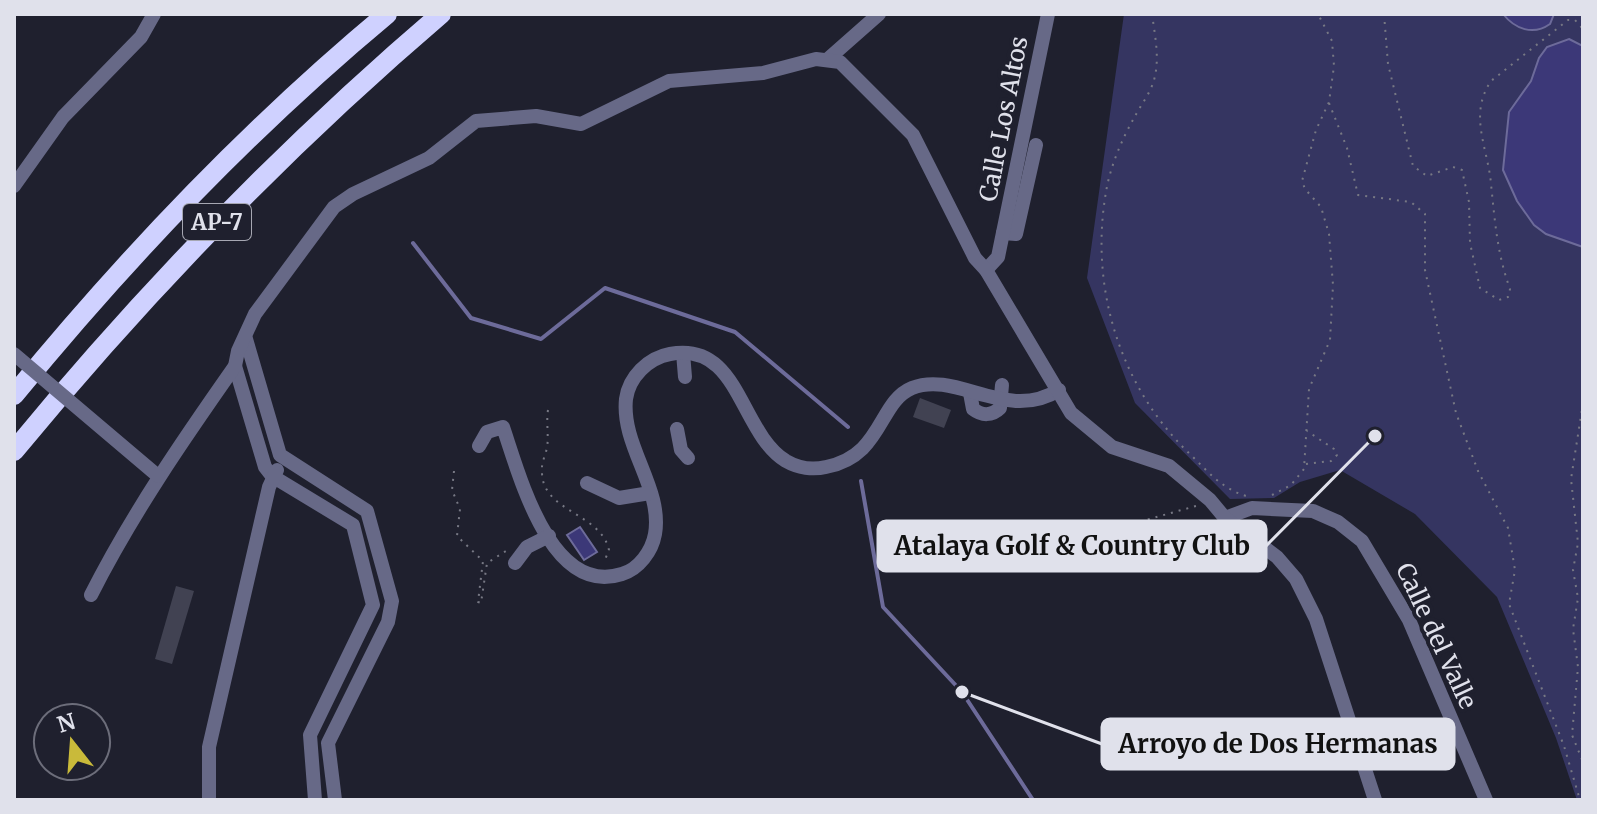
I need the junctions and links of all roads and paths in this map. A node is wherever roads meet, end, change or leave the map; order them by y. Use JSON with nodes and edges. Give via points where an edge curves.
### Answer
{"nodes":[{"id":1,"x":154,"y":14,"type":"edge"},
{"id":2,"x":387,"y":14,"type":"edge"},
{"id":3,"x":441,"y":14,"type":"edge"},
{"id":4,"x":879,"y":14,"type":"edge"},
{"id":5,"x":1048,"y":14,"type":"edge"},
{"id":6,"x":1152,"y":14,"type":"edge"},
{"id":7,"x":1318,"y":14,"type":"edge"},
{"id":8,"x":1384,"y":14,"type":"edge"},
{"id":9,"x":1583,"y":29,"type":"edge"},
{"id":10,"x":828,"y":59,"type":"junction"},
{"id":11,"x":1329,"y":102,"type":"junction"},
{"id":12,"x":1036,"y":145,"type":"dead end"},
{"id":13,"x":14,"y":186,"type":"edge"},
{"id":14,"x":1003,"y":233,"type":"junction"},
{"id":15,"x":986,"y":270,"type":"junction"},
{"id":16,"x":246,"y":339,"type":"junction"},
{"id":17,"x":683,"y":353,"type":"junction"},
{"id":18,"x":14,"y":354,"type":"edge"},
{"id":19,"x":235,"y":366,"type":"junction"},
{"id":20,"x":685,"y":377,"type":"dead end"},
{"id":21,"x":1059,"y":390,"type":"junction"},
{"id":22,"x":14,"y":395,"type":"edge"},
{"id":23,"x":1583,"y":403,"type":"edge"},
{"id":24,"x":548,"y":410,"type":"dead end"},
{"id":25,"x":677,"y":429,"type":"dead end"},
{"id":26,"x":1307,"y":431,"type":"junction"},
{"id":27,"x":479,"y":446,"type":"dead end"},
{"id":28,"x":14,"y":451,"type":"edge"},
{"id":29,"x":688,"y":458,"type":"dead end"},
{"id":30,"x":285,"y":461,"type":"junction"},
{"id":31,"x":1305,"y":464,"type":"junction"},
{"id":32,"x":454,"y":471,"type":"dead end"},
{"id":33,"x":158,"y":476,"type":"junction"},
{"id":34,"x":272,"y":476,"type":"junction"},
{"id":35,"x":587,"y":483,"type":"dead end"},
{"id":36,"x":650,"y":493,"type":"junction"},
{"id":37,"x":1247,"y":496,"type":"dead end"},
{"id":38,"x":1263,"y":496,"type":"dead end"},
{"id":39,"x":1210,"y":500,"type":"junction"},
{"id":40,"x":1225,"y":518,"type":"junction"},
{"id":41,"x":549,"y":536,"type":"junction"},
{"id":42,"x":1063,"y":543,"type":"dead end"},
{"id":43,"x":511,"y":556,"type":"joint"},
{"id":44,"x":591,"y":578,"type":"junction"},
{"id":45,"x":91,"y":595,"type":"dead end"},
{"id":46,"x":1574,"y":741,"type":"junction"},
{"id":47,"x":1564,"y":746,"type":"junction"},
{"id":48,"x":1583,"y":762,"type":"edge"},
{"id":49,"x":209,"y":800,"type":"edge"},
{"id":50,"x":315,"y":800,"type":"edge"},
{"id":51,"x":335,"y":800,"type":"edge"},
{"id":52,"x":1375,"y":800,"type":"edge"},
{"id":53,"x":1486,"y":800,"type":"edge"},
{"id":54,"x":1580,"y":800,"type":"edge"}],
"edges":[{"from":1,"to":13,"type":"street","via":[[141,37],[63,117]]},
{"from":2,"to":22,"type":"highway","number":"AP-7","via":[[246,140],[138,251]]},
{"from":3,"to":28,"type":"highway","number":"AP-7","via":[[258,178],[84,366]]},
{"from":4,"to":10,"type":"street"},
{"from":5,"to":14,"type":"street","name":"Calle Los Altos"},
{"from":6,"to":37,"type":"path","via":[[1157,57],[1153,81],[1123,140],[1105,199],[1103,258],[1111,326],[1153,415],[1220,483]]},
{"from":7,"to":11,"type":"path","via":[[1332,41]]},
{"from":8,"to":9,"type":"path","via":[[1388,64],[1413,166],[1427,176],[1453,167],[1462,170],[1480,288],[1499,300],[1510,292],[1493,233],[1491,184],[1479,133],[1485,89],[1568,20]]},
{"from":10,"to":15,"type":"street","via":[[840,62],[913,135]]},
{"from":10,"to":16,"type":"street","via":[[763,73],[669,81],[581,124],[536,116],[476,121],[429,158],[334,207],[255,314]]},
{"from":11,"to":26,"type":"path","via":[[1302,181],[1326,220],[1333,285],[1330,340],[1309,389]]},
{"from":11,"to":47,"type":"path","via":[[1358,195],[1411,202],[1425,214],[1425,270],[1456,413],[1508,528],[1515,570],[1509,604]]},
{"from":12,"to":14,"type":"street","name":"Calle Los Altos","via":[[1016,234]]},
{"from":14,"to":15,"type":"street","name":"Calle Los Altos","via":[[998,257]]},
{"from":15,"to":21,"type":"street"},
{"from":16,"to":19,"type":"street"},
{"from":16,"to":30,"type":"street"},
{"from":17,"to":20,"type":"street"},
{"from":17,"to":21,"type":"street","via":[[712,361],[727,374],[758,432],[796,466],[828,467],[858,454],[901,395],[912,388],[941,385],[970,393],[1046,398]]},
{"from":17,"to":36,"type":"street","via":[[646,365],[628,389],[626,417]]},
{"from":18,"to":33,"type":"street","bridge":true},
{"from":19,"to":33,"type":"street"},
{"from":19,"to":34,"type":"street"},
{"from":21,"to":39,"type":"street","via":[[1071,413],[1112,447],[1169,466]]},
{"from":23,"to":46,"type":"path","via":[[1571,479],[1578,543],[1573,570],[1578,598],[1573,629],[1578,667]]},
{"from":24,"to":44,"type":"path","via":[[544,483],[558,503],[596,528],[608,545],[605,560]]},
{"from":25,"to":29,"type":"street"},
{"from":26,"to":31,"type":"path"},
{"from":26,"to":31,"type":"path","via":[[1337,455],[1331,461]]},
{"from":27,"to":41,"type":"street","via":[[487,432],[503,427]]},
{"from":30,"to":34,"type":"street"},
{"from":30,"to":51,"type":"street","via":[[367,511],[392,601],[388,622],[328,743]]},
{"from":31,"to":38,"type":"path","via":[[1284,490]]},
{"from":32,"to":43,"type":"path","via":[[452,490],[460,509],[457,536],[483,561],[478,602],[487,563]]},
{"from":33,"to":45,"type":"street"},
{"from":34,"to":49,"type":"street","via":[[209,747]]},
{"from":34,"to":50,"type":"street","via":[[353,525],[373,605],[310,735]]},
{"from":35,"to":36,"type":"street","via":[[619,498]]},
{"from":36,"to":44,"type":"street","via":[[655,537],[642,561],[610,578]]},
{"from":39,"to":40,"type":"street"},
{"from":39,"to":42,"type":"path"},
{"from":40,"to":52,"type":"street","via":[[1277,557],[1306,597]]},
{"from":40,"to":53,"type":"street","name":"Calle del Valle","via":[[1252,508],[1313,511],[1362,541],[1409,620]]},
{"from":41,"to":43,"type":"street"},
{"from":41,"to":44,"type":"street","via":[[560,558]]},
{"from":46,"to":47,"type":"path"},
{"from":46,"to":48,"type":"path"},
{"from":47,"to":54,"type":"path"}]}
